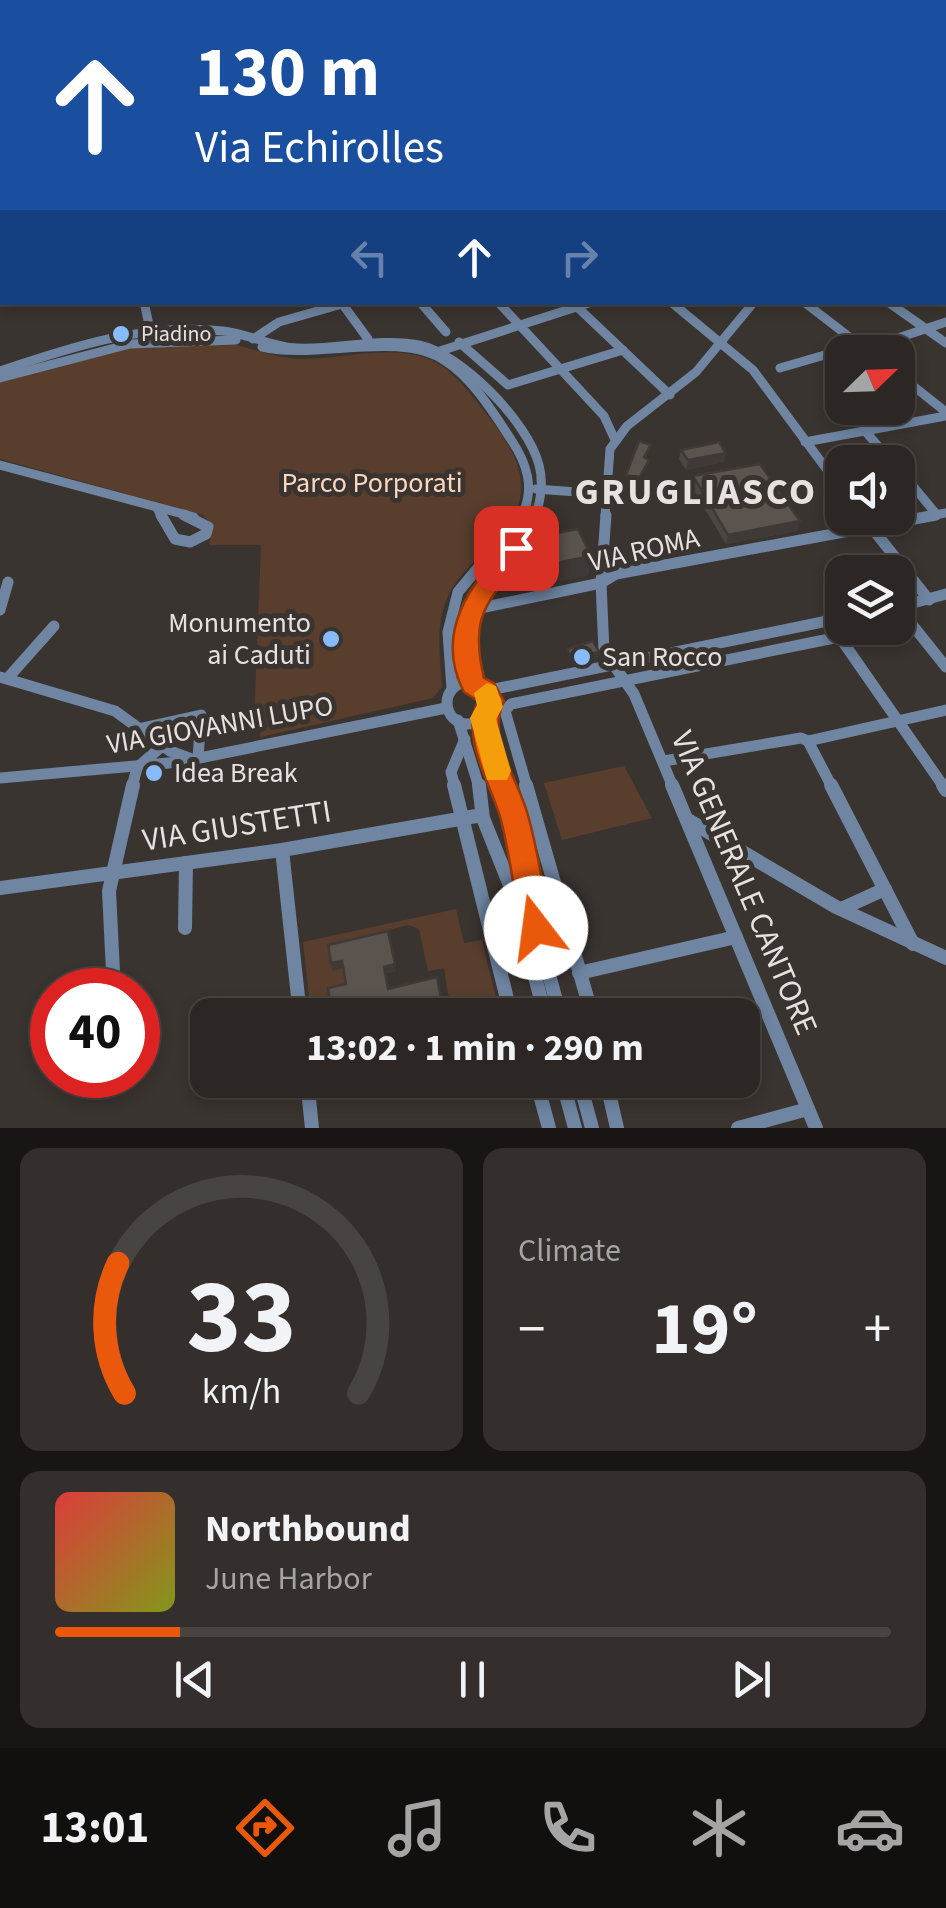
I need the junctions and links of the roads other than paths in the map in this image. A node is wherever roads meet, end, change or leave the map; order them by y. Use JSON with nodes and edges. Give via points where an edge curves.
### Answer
{"nodes":[{"id":1,"x":145,"y":305,"type":"edge"},
{"id":2,"x":153,"y":305,"type":"edge"},
{"id":3,"x":337,"y":305,"type":"edge"},
{"id":4,"x":345,"y":305,"type":"edge"},
{"id":5,"x":423,"y":305,"type":"edge"},
{"id":6,"x":501,"y":305,"type":"edge"},
{"id":7,"x":575,"y":305,"type":"edge"},
{"id":8,"x":674,"y":305,"type":"edge"},
{"id":9,"x":752,"y":305,"type":"edge"},
{"id":10,"x":808,"y":305,"type":"edge"},
{"id":11,"x":892,"y":305,"type":"edge"},
{"id":12,"x":150,"y":322,"type":"junction"},
{"id":13,"x":946,"y":322,"type":"edge"},
{"id":14,"x":518,"y":324,"type":"junction"},
{"id":15,"x":925,"y":328,"type":"junction"},
{"id":16,"x":446,"y":332,"type":"dead end"},
{"id":17,"x":151,"y":334,"type":"junction"},
{"id":18,"x":846,"y":335,"type":"edge"},
{"id":19,"x":905,"y":335,"type":"edge"},
{"id":20,"x":368,"y":339,"type":"dead end"},
{"id":21,"x":252,"y":340,"type":"junction"},
{"id":22,"x":460,"y":342,"type":"junction"},
{"id":23,"x":946,"y":344,"type":"edge"},
{"id":24,"x":721,"y":345,"type":"junction"},
{"id":25,"x":623,"y":350,"type":"junction"},
{"id":26,"x":439,"y":353,"type":"junction"},
{"id":27,"x":825,"y":358,"type":"edge"},
{"id":28,"x":780,"y":368,"type":"dead end"},
{"id":29,"x":562,"y":369,"type":"junction"},
{"id":30,"x":0,"y":370,"type":"edge"},
{"id":31,"x":0,"y":378,"type":"edge"},
{"id":32,"x":915,"y":388,"type":"edge"},
{"id":33,"x":670,"y":395,"type":"junction"},
{"id":34,"x":946,"y":414,"type":"edge"},
{"id":35,"x":866,"y":431,"type":"junction"},
{"id":36,"x":615,"y":440,"type":"junction"},
{"id":37,"x":805,"y":442,"type":"junction"},
{"id":38,"x":878,"y":445,"type":"edge"},
{"id":39,"x":0,"y":465,"type":"edge"},
{"id":40,"x":825,"y":468,"type":"edge"},
{"id":41,"x":915,"y":486,"type":"edge"},
{"id":42,"x":536,"y":489,"type":"junction"},
{"id":43,"x":604,"y":494,"type":"junction"},
{"id":44,"x":157,"y":508,"type":"junction"},
{"id":45,"x":942,"y":514,"type":"edge"},
{"id":46,"x":915,"y":519,"type":"edge"},
{"id":47,"x":833,"y":535,"type":"edge"},
{"id":48,"x":878,"y":535,"type":"edge"},
{"id":49,"x":8,"y":582,"type":"dead end"},
{"id":50,"x":601,"y":583,"type":"junction"},
{"id":51,"x":946,"y":594,"type":"edge"},
{"id":52,"x":929,"y":600,"type":"junction"},
{"id":53,"x":915,"y":603,"type":"edge"},
{"id":54,"x":0,"y":610,"type":"edge"},
{"id":55,"x":471,"y":610,"type":"junction"},
{"id":56,"x":825,"y":619,"type":"edge"},
{"id":57,"x":54,"y":626,"type":"dead end"},
{"id":58,"x":915,"y":629,"type":"edge"},
{"id":59,"x":825,"y":640,"type":"edge"},
{"id":60,"x":845,"y":645,"type":"edge"},
{"id":61,"x":614,"y":663,"type":"junction"},
{"id":62,"x":946,"y":668,"type":"edge"},
{"id":63,"x":4,"y":678,"type":"edge"},
{"id":64,"x":629,"y":685,"type":"junction"},
{"id":65,"x":479,"y":688,"type":"junction"},
{"id":66,"x":452,"y":689,"type":"junction"},
{"id":67,"x":446,"y":708,"type":"junction"},
{"id":68,"x":946,"y":710,"type":"edge"},
{"id":69,"x":483,"y":718,"type":"junction"},
{"id":70,"x":458,"y":720,"type":"junction"},
{"id":71,"x":898,"y":722,"type":"junction"},
{"id":72,"x":142,"y":728,"type":"junction"},
{"id":73,"x":465,"y":738,"type":"junction"},
{"id":74,"x":808,"y":742,"type":"junction"},
{"id":75,"x":162,"y":746,"type":"junction"},
{"id":76,"x":194,"y":758,"type":"junction"},
{"id":77,"x":664,"y":761,"type":"junction"},
{"id":78,"x":137,"y":768,"type":"junction"},
{"id":79,"x":0,"y":778,"type":"edge"},
{"id":80,"x":946,"y":790,"type":"edge"},
{"id":81,"x":510,"y":810,"type":"junction"},
{"id":82,"x":484,"y":813,"type":"junction"},
{"id":83,"x":463,"y":815,"type":"junction"},
{"id":84,"x":688,"y":820,"type":"junction"},
{"id":85,"x":539,"y":831,"type":"junction"},
{"id":86,"x":282,"y":850,"type":"junction"},
{"id":87,"x":186,"y":862,"type":"junction"},
{"id":88,"x":109,"y":872,"type":"junction"},
{"id":89,"x":0,"y":888,"type":"edge"},
{"id":90,"x":885,"y":888,"type":"junction"},
{"id":91,"x":840,"y":909,"type":"junction"},
{"id":92,"x":185,"y":928,"type":"dead end"},
{"id":93,"x":736,"y":937,"type":"junction"},
{"id":94,"x":913,"y":944,"type":"junction"},
{"id":95,"x":946,"y":958,"type":"edge"},
{"id":96,"x":113,"y":968,"type":"edge"},
{"id":97,"x":580,"y":973,"type":"junction"},
{"id":98,"x":298,"y":998,"type":"edge"},
{"id":99,"x":507,"y":998,"type":"edge"},
{"id":100,"x":540,"y":998,"type":"edge"},
{"id":101,"x":555,"y":998,"type":"edge"},
{"id":102,"x":587,"y":998,"type":"edge"},
{"id":103,"x":309,"y":1098,"type":"edge"},
{"id":104,"x":540,"y":1098,"type":"edge"},
{"id":105,"x":567,"y":1098,"type":"edge"},
{"id":106,"x":584,"y":1098,"type":"edge"},
{"id":107,"x":610,"y":1098,"type":"edge"},
{"id":108,"x":808,"y":1109,"type":"junction"},
{"id":109,"x":312,"y":1128,"type":"edge"},
{"id":110,"x":548,"y":1128,"type":"edge"},
{"id":111,"x":575,"y":1128,"type":"edge"},
{"id":112,"x":592,"y":1128,"type":"edge"},
{"id":113,"x":617,"y":1128,"type":"edge"},
{"id":114,"x":738,"y":1128,"type":"edge"},
{"id":115,"x":816,"y":1128,"type":"edge"}],
"edges":[{"from":1,"to":12,"type":"street"},
{"from":2,"to":12,"type":"street"},
{"from":3,"to":21,"type":"street","via":[[279,322]]},
{"from":4,"to":20,"type":"street"},
{"from":5,"to":16,"type":"street"},
{"from":6,"to":14,"type":"street"},
{"from":7,"to":14,"type":"street"},
{"from":7,"to":25,"type":"street"},
{"from":8,"to":24,"type":"street"},
{"from":9,"to":24,"type":"street"},
{"from":10,"to":18,"type":"street"},
{"from":11,"to":15,"type":"street"},
{"from":12,"to":17,"type":"street"},
{"from":13,"to":15,"type":"street"},
{"from":14,"to":22,"type":"street"},
{"from":14,"to":29,"type":"street"},
{"from":15,"to":19,"type":"street"},
{"from":15,"to":23,"type":"street"},
{"from":17,"to":21,"type":"street","via":[[208,330]]},
{"from":17,"to":30,"type":"street"},
{"from":21,"to":26,"type":"street","via":[[297,356]]},
{"from":21,"to":31,"type":"street","via":[[130,344]]},
{"from":22,"to":26,"type":"street"},
{"from":22,"to":29,"type":"street","via":[[508,385]]},
{"from":24,"to":33,"type":"street"},
{"from":24,"to":37,"type":"street","via":[[753,370]]},
{"from":25,"to":29,"type":"street"},
{"from":25,"to":33,"type":"street"},
{"from":26,"to":42,"type":"street","via":[[516,443]]},
{"from":27,"to":28,"type":"street"},
{"from":29,"to":36,"type":"street","via":[[604,416]]},
{"from":32,"to":34,"type":"street"},
{"from":33,"to":36,"type":"street"},
{"from":34,"to":35,"type":"street"},
{"from":35,"to":37,"type":"street"},
{"from":35,"to":38,"type":"street"},
{"from":36,"to":43,"type":"street"},
{"from":37,"to":40,"type":"street"},
{"from":39,"to":44,"type":"street"},
{"from":41,"to":45,"type":"street"},
{"from":42,"to":43,"type":"street"},
{"from":42,"to":55,"type":"street","via":[[532,526],[489,575]]},
{"from":42,"to":66,"type":"street","via":[[521,519],[466,577],[453,602],[447,626]]},
{"from":43,"to":50,"type":"street"},
{"from":44,"to":44,"type":"street","via":[[175,539],[190,542],[206,534],[200,519]]},
{"from":45,"to":46,"type":"street","name":"VIA ROMA"},
{"from":47,"to":50,"type":"street","name":"VIA ROMA","via":[[616,574]]},
{"from":48,"to":52,"type":"street"},
{"from":49,"to":54,"type":"street"},
{"from":50,"to":55,"type":"street","name":"VIA ROMA"},
{"from":50,"to":61,"type":"street","via":[[604,650]]},
{"from":51,"to":52,"type":"street"},
{"from":52,"to":53,"type":"street"},
{"from":55,"to":65,"type":"street","via":[[466,637]]},
{"from":56,"to":61,"type":"street"},
{"from":57,"to":63,"type":"street"},
{"from":58,"to":62,"type":"street"},
{"from":59,"to":64,"type":"street"},
{"from":60,"to":71,"type":"street"},
{"from":61,"to":64,"type":"street","name":"VIA GENERALE CANTORE"},
{"from":61,"to":65,"type":"street"},
{"from":63,"to":72,"type":"street","via":[[116,712]]},
{"from":64,"to":77,"type":"street","name":"VIA GENERALE CANTORE"},
{"from":64,"to":85,"type":"street","via":[[511,704],[505,719]]},
{"from":65,"to":66,"type":"street"},
{"from":65,"to":69,"type":"street","via":[[491,701]]},
{"from":66,"to":67,"type":"street"},
{"from":67,"to":70,"type":"street"},
{"from":67,"to":76,"type":"street","name":"VIA GIOVANNI LUPO"},
{"from":68,"to":71,"type":"street"},
{"from":69,"to":70,"type":"street"},
{"from":69,"to":81,"type":"street"},
{"from":70,"to":73,"type":"street"},
{"from":71,"to":74,"type":"street"},
{"from":71,"to":80,"type":"street"},
{"from":72,"to":75,"type":"street"},
{"from":72,"to":76,"type":"street","via":[[201,715]]},
{"from":73,"to":82,"type":"street"},
{"from":73,"to":83,"type":"street","via":[[451,772]]},
{"from":74,"to":77,"type":"street"},
{"from":74,"to":90,"type":"street"},
{"from":75,"to":76,"type":"street"},
{"from":75,"to":78,"type":"street"},
{"from":76,"to":78,"type":"street","name":"VIA GIOVANNI LUPO"},
{"from":77,"to":84,"type":"street","name":"VIA GENERALE CANTORE"},
{"from":78,"to":79,"type":"street","name":"VIA GIOVANNI LUPO"},
{"from":78,"to":88,"type":"street"},
{"from":81,"to":82,"type":"street","via":[[496,798]]},
{"from":81,"to":82,"type":"street","via":[[499,827]]},
{"from":81,"to":85,"type":"street"},
{"from":81,"to":101,"type":"street"},
{"from":82,"to":83,"type":"street","name":"VIA GIUSTETTI"},
{"from":82,"to":100,"type":"street"},
{"from":83,"to":86,"type":"street","name":"VIA GIUSTETTI"},
{"from":83,"to":99,"type":"street"},
{"from":84,"to":91,"type":"street"},
{"from":84,"to":93,"type":"street","name":"VIA GENERALE CANTORE"},
{"from":85,"to":97,"type":"street"},
{"from":86,"to":87,"type":"street","name":"VIA GIUSTETTI"},
{"from":86,"to":98,"type":"street"},
{"from":87,"to":88,"type":"street","name":"VIA GIUSTETTI"},
{"from":87,"to":92,"type":"street"},
{"from":88,"to":89,"type":"street","name":"VIA GIUSTETTI"},
{"from":88,"to":96,"type":"street","via":[[105,904]]},
{"from":90,"to":91,"type":"street"},
{"from":90,"to":94,"type":"street"},
{"from":91,"to":94,"type":"street"},
{"from":93,"to":97,"type":"street"},
{"from":93,"to":108,"type":"street","name":"VIA GENERALE CANTORE"},
{"from":94,"to":95,"type":"street"},
{"from":97,"to":102,"type":"street"},
{"from":103,"to":109,"type":"street"},
{"from":104,"to":110,"type":"street"},
{"from":105,"to":111,"type":"street"},
{"from":106,"to":112,"type":"street"},
{"from":107,"to":113,"type":"street"},
{"from":108,"to":114,"type":"street"},
{"from":108,"to":115,"type":"street","name":"VIA GENERALE CANTORE"}]}
